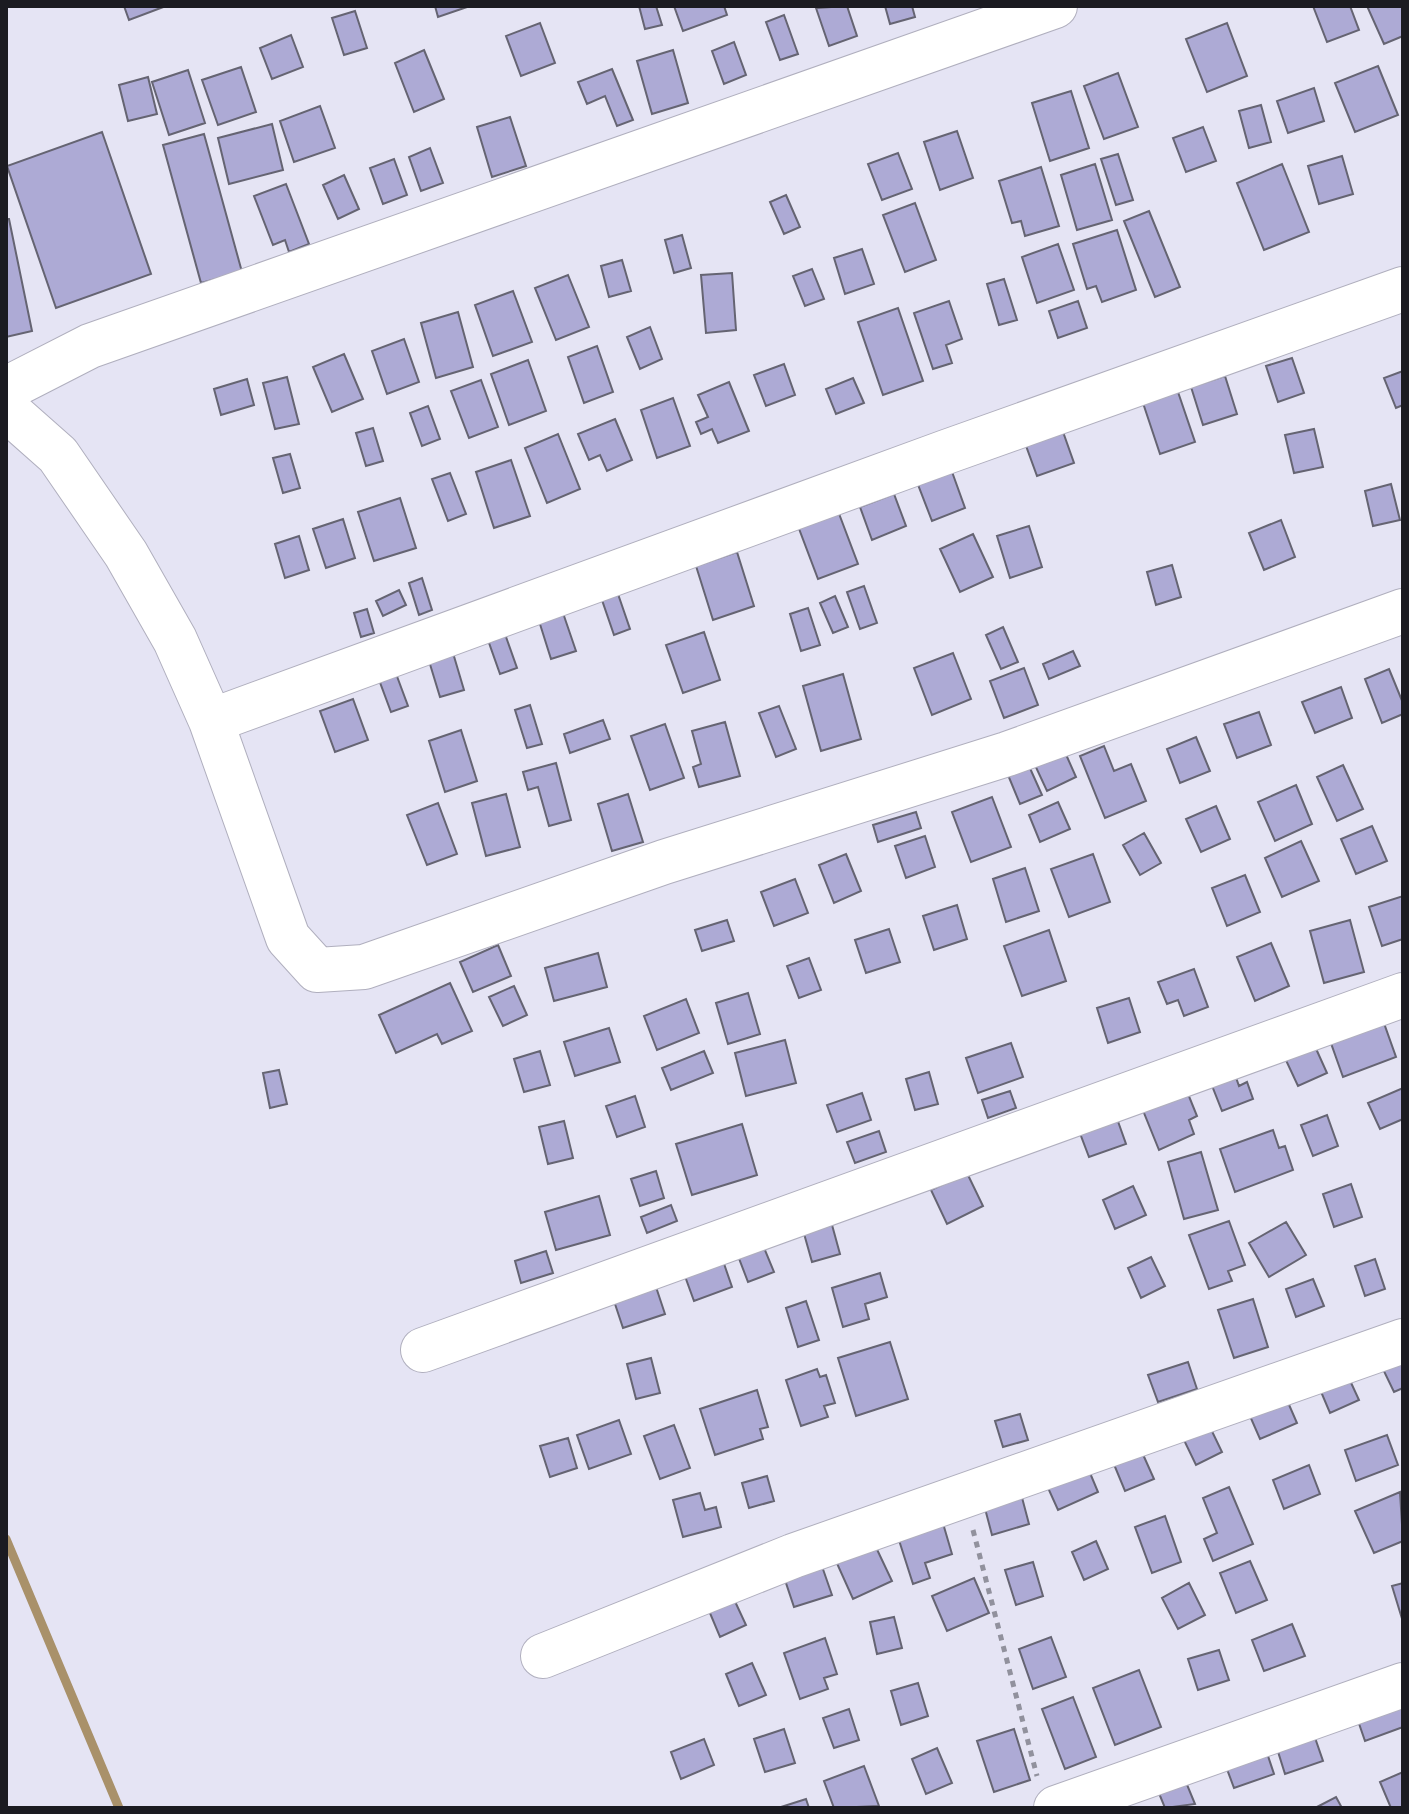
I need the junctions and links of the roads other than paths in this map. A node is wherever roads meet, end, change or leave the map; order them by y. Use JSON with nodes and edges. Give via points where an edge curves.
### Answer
{"nodes":[{"id":1,"x":1055,"y":6,"type":"edge"},
{"id":2,"x":1403,"y":289,"type":"edge"},
{"id":3,"x":6,"y":389,"type":"edge"},
{"id":4,"x":6,"y":409,"type":"edge"},
{"id":5,"x":1403,"y":611,"type":"edge"},
{"id":6,"x":211,"y":721,"type":"junction"},
{"id":7,"x":1403,"y":995,"type":"edge"},
{"id":8,"x":1403,"y":1341,"type":"edge"},
{"id":9,"x":423,"y":1350,"type":"dead end"},
{"id":10,"x":543,"y":1656,"type":"dead end"},
{"id":11,"x":1403,"y":1685,"type":"edge"},
{"id":12,"x":1047,"y":1793,"type":"edge"}],
"edges":[{"from":1,"to":3,"type":"street","via":[[90,346]]},
{"from":2,"to":6,"type":"street"},
{"from":4,"to":6,"type":"street","via":[[58,455],[126,554],[175,640]]},
{"from":5,"to":6,"type":"street","via":[[1007,754],[664,862],[364,967],[317,970],[288,938]]},
{"from":7,"to":9,"type":"street"},
{"from":8,"to":10,"type":"street","via":[[738,1576]]},
{"from":11,"to":12,"type":"street"}]}
